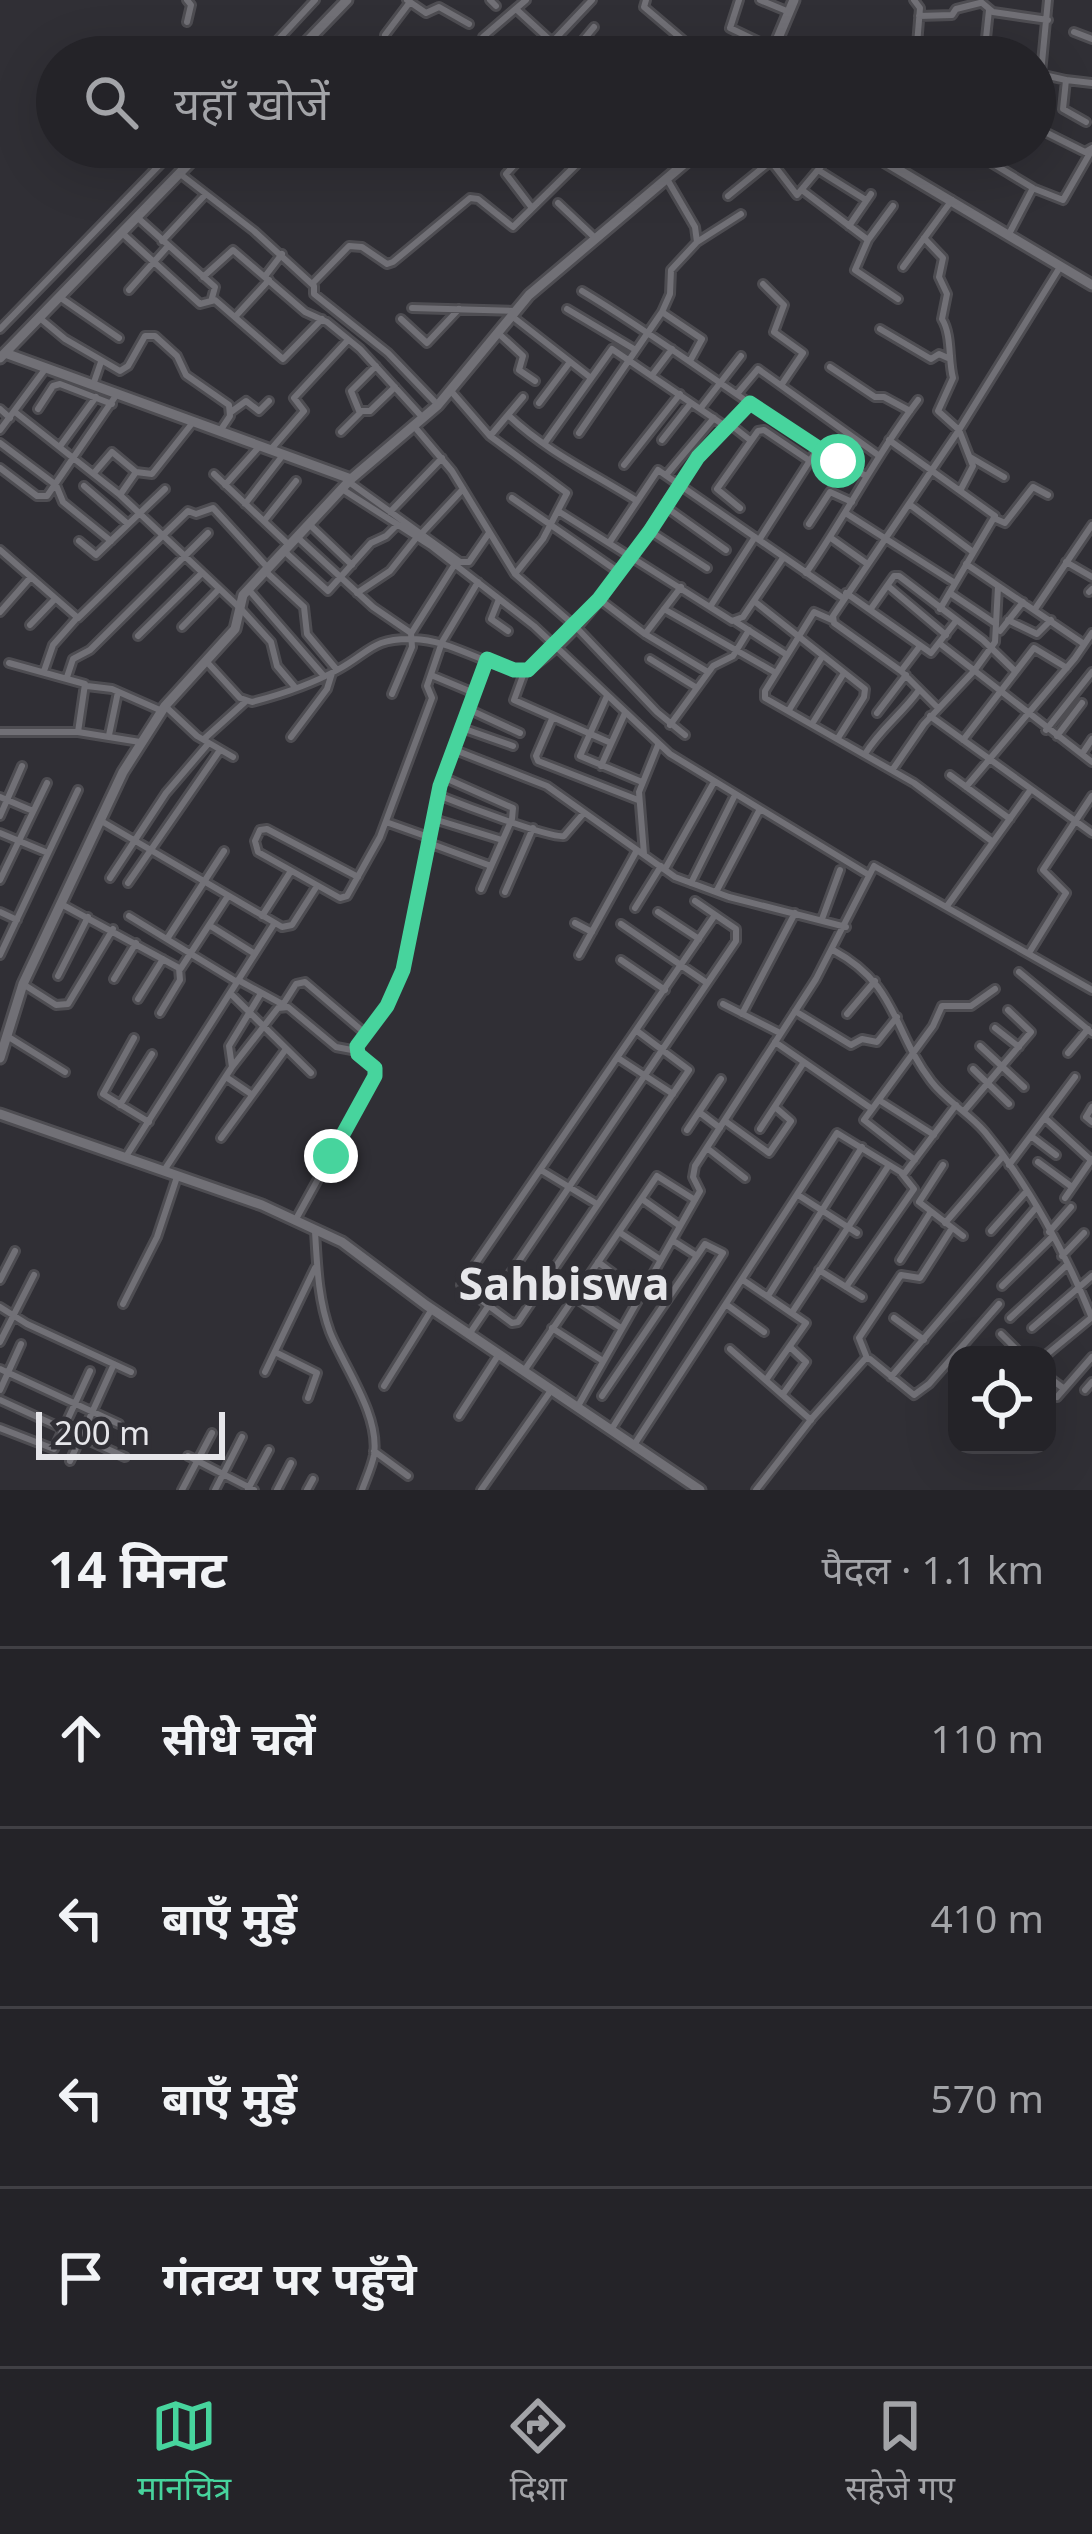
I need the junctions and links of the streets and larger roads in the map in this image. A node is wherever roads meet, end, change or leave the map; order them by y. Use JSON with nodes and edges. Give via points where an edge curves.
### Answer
{"nodes":[{"id":1,"x":187,"y":0,"type":"edge"},
{"id":2,"x":315,"y":0,"type":"edge"},
{"id":3,"x":347,"y":0,"type":"edge"},
{"id":4,"x":458,"y":0,"type":"edge"},
{"id":5,"x":526,"y":0,"type":"edge"},
{"id":6,"x":592,"y":0,"type":"edge"},
{"id":7,"x":646,"y":0,"type":"edge"},
{"id":8,"x":740,"y":0,"type":"edge"},
{"id":9,"x":760,"y":0,"type":"edge"},
{"id":10,"x":794,"y":0,"type":"edge"},
{"id":11,"x":927,"y":0,"type":"edge"},
{"id":12,"x":1048,"y":0,"type":"edge"},
{"id":13,"x":408,"y":1,"type":"edge"},
{"id":14,"x":981,"y":1,"type":"edge"},
{"id":15,"x":918,"y":8,"type":"edge"},
{"id":16,"x":516,"y":9,"type":"junction"},
{"id":17,"x":989,"y":10,"type":"junction"},
{"id":18,"x":789,"y":12,"type":"junction"},
{"id":19,"x":450,"y":13,"type":"junction"},
{"id":20,"x":1048,"y":20,"type":"junction"},
{"id":21,"x":187,"y":22,"type":"dead end"},
{"id":22,"x":469,"y":24,"type":"dead end"},
{"id":23,"x":594,"y":27,"type":"dead end"},
{"id":24,"x":1074,"y":32,"type":"dead end"},
{"id":25,"x":385,"y":35,"type":"dead end"},
{"id":26,"x":282,"y":36,"type":"edge"},
{"id":27,"x":312,"y":36,"type":"edge"},
{"id":28,"x":484,"y":36,"type":"edge"},
{"id":29,"x":545,"y":36,"type":"edge"},
{"id":30,"x":558,"y":36,"type":"edge"},
{"id":31,"x":586,"y":36,"type":"edge"},
{"id":32,"x":678,"y":36,"type":"edge"},
{"id":33,"x":743,"y":36,"type":"edge"},
{"id":34,"x":779,"y":36,"type":"edge"},
{"id":35,"x":986,"y":36,"type":"edge"},
{"id":36,"x":1045,"y":36,"type":"edge"},
{"id":37,"x":1092,"y":39,"type":"edge"},
{"id":38,"x":1056,"y":78,"type":"edge"},
{"id":39,"x":1066,"y":80,"type":"junction"},
{"id":40,"x":1092,"y":83,"type":"edge"},
{"id":41,"x":1086,"y":122,"type":"dead end"},
{"id":42,"x":1056,"y":138,"type":"edge"},
{"id":43,"x":1090,"y":155,"type":"edge"},
{"id":44,"x":157,"y":168,"type":"edge"},
{"id":45,"x":184,"y":168,"type":"edge"},
{"id":46,"x":512,"y":168,"type":"edge"},
{"id":47,"x":573,"y":168,"type":"edge"},
{"id":48,"x":681,"y":168,"type":"edge"},
{"id":49,"x":762,"y":168,"type":"edge"},
{"id":50,"x":776,"y":168,"type":"edge"},
{"id":51,"x":896,"y":168,"type":"edge"},
{"id":52,"x":1000,"y":168,"type":"edge"},
{"id":53,"x":818,"y":170,"type":"joint"},
{"id":54,"x":179,"y":173,"type":"junction"},
{"id":55,"x":667,"y":179,"type":"junction"},
{"id":56,"x":1033,"y":188,"type":"junction"},
{"id":57,"x":802,"y":190,"type":"junction"},
{"id":58,"x":205,"y":195,"type":"junction"},
{"id":59,"x":728,"y":196,"type":"dead end"},
{"id":60,"x":952,"y":200,"type":"junction"},
{"id":61,"x":558,"y":203,"type":"dead end"},
{"id":62,"x":893,"y":206,"type":"dead end"},
{"id":63,"x":532,"y":208,"type":"junction"},
{"id":64,"x":741,"y":214,"type":"dead end"},
{"id":65,"x":136,"y":217,"type":"junction"},
{"id":66,"x":849,"y":226,"type":"junction"},
{"id":67,"x":121,"y":232,"type":"junction"},
{"id":68,"x":594,"y":237,"type":"junction"},
{"id":69,"x":1007,"y":237,"type":"junction"},
{"id":70,"x":924,"y":238,"type":"junction"},
{"id":71,"x":868,"y":240,"type":"junction"},
{"id":72,"x":697,"y":242,"type":"junction"},
{"id":73,"x":165,"y":243,"type":"junction"},
{"id":74,"x":282,"y":254,"type":"junction"},
{"id":75,"x":154,"y":261,"type":"junction"},
{"id":76,"x":903,"y":267,"type":"dead end"},
{"id":77,"x":1060,"y":267,"type":"junction"},
{"id":78,"x":203,"y":277,"type":"junction"},
{"id":79,"x":267,"y":279,"type":"junction"},
{"id":80,"x":312,"y":284,"type":"junction"},
{"id":81,"x":763,"y":284,"type":"dead end"},
{"id":82,"x":1092,"y":285,"type":"edge"},
{"id":83,"x":129,"y":290,"type":"dead end"},
{"id":84,"x":582,"y":291,"type":"dead end"},
{"id":85,"x":58,"y":296,"type":"junction"},
{"id":86,"x":212,"y":298,"type":"junction"},
{"id":87,"x":898,"y":299,"type":"dead end"},
{"id":88,"x":412,"y":308,"type":"dead end"},
{"id":89,"x":459,"y":309,"type":"junction"},
{"id":90,"x":567,"y":309,"type":"dead end"},
{"id":91,"x":662,"y":312,"type":"junction"},
{"id":92,"x":513,"y":314,"type":"junction"},
{"id":93,"x":38,"y":316,"type":"junction"},
{"id":94,"x":235,"y":317,"type":"junction"},
{"id":95,"x":401,"y":319,"type":"dead end"},
{"id":96,"x":322,"y":320,"type":"junction"},
{"id":97,"x":0,"y":329,"type":"edge"},
{"id":98,"x":880,"y":329,"type":"dead end"},
{"id":99,"x":649,"y":331,"type":"junction"},
{"id":100,"x":498,"y":333,"type":"junction"},
{"id":101,"x":119,"y":338,"type":"dead end"},
{"id":102,"x":348,"y":340,"type":"junction"},
{"id":103,"x":672,"y":349,"type":"junction"},
{"id":104,"x":634,"y":350,"type":"junction"},
{"id":105,"x":2,"y":355,"type":"edge"},
{"id":106,"x":741,"y":356,"type":"dead end"},
{"id":107,"x":628,"y":358,"type":"junction"},
{"id":108,"x":948,"y":358,"type":"junction"},
{"id":109,"x":101,"y":362,"type":"junction"},
{"id":110,"x":570,"y":362,"type":"junction"},
{"id":111,"x":690,"y":362,"type":"junction"},
{"id":112,"x":376,"y":366,"type":"junction"},
{"id":113,"x":830,"y":367,"type":"dead end"},
{"id":114,"x":46,"y":368,"type":"junction"},
{"id":115,"x":653,"y":374,"type":"junction"},
{"id":116,"x":591,"y":377,"type":"junction"},
{"id":117,"x":535,"y":381,"type":"dead end"},
{"id":118,"x":720,"y":382,"type":"junction"},
{"id":119,"x":93,"y":385,"type":"junction"},
{"id":120,"x":782,"y":385,"type":"junction"},
{"id":121,"x":395,"y":387,"type":"junction"},
{"id":122,"x":451,"y":392,"type":"junction"},
{"id":123,"x":680,"y":394,"type":"junction"},
{"id":124,"x":737,"y":394,"type":"junction"},
{"id":125,"x":96,"y":397,"type":"junction"},
{"id":126,"x":523,"y":397,"type":"dead end"},
{"id":127,"x":114,"y":399,"type":"junction"},
{"id":128,"x":918,"y":400,"type":"dead end"},
{"id":129,"x":268,"y":401,"type":"dead end"},
{"id":130,"x":539,"y":403,"type":"dead end"},
{"id":131,"x":691,"y":403,"type":"junction"},
{"id":132,"x":750,"y":403,"type":"junction"},
{"id":133,"x":438,"y":405,"type":"junction"},
{"id":134,"x":0,"y":409,"type":"edge"},
{"id":135,"x":38,"y":409,"type":"dead end"},
{"id":136,"x":700,"y":409,"type":"junction"},
{"id":137,"x":910,"y":411,"type":"junction"},
{"id":138,"x":231,"y":412,"type":"junction"},
{"id":139,"x":360,"y":413,"type":"junction"},
{"id":140,"x":13,"y":415,"type":"junction"},
{"id":141,"x":508,"y":415,"type":"junction"},
{"id":142,"x":714,"y":418,"type":"junction"},
{"id":143,"x":194,"y":421,"type":"junction"},
{"id":144,"x":418,"y":421,"type":"junction"},
{"id":145,"x":730,"y":427,"type":"junction"},
{"id":146,"x":0,"y":430,"type":"edge"},
{"id":147,"x":959,"y":430,"type":"junction"},
{"id":148,"x":220,"y":431,"type":"junction"},
{"id":149,"x":341,"y":432,"type":"dead end"},
{"id":150,"x":579,"y":433,"type":"dead end"},
{"id":151,"x":490,"y":436,"type":"junction"},
{"id":152,"x":662,"y":440,"type":"dead end"},
{"id":153,"x":750,"y":440,"type":"junction"},
{"id":154,"x":890,"y":440,"type":"junction"},
{"id":155,"x":0,"y":443,"type":"edge"},
{"id":156,"x":544,"y":444,"type":"junction"},
{"id":157,"x":61,"y":445,"type":"junction"},
{"id":158,"x":265,"y":448,"type":"junction"},
{"id":159,"x":818,"y":448,"type":"junction"},
{"id":160,"x":284,"y":455,"type":"junction"},
{"id":161,"x":878,"y":455,"type":"junction"},
{"id":162,"x":75,"y":457,"type":"junction"},
{"id":163,"x":970,"y":457,"type":"junction"},
{"id":164,"x":442,"y":458,"type":"junction"},
{"id":165,"x":810,"y":461,"type":"junction"},
{"id":166,"x":624,"y":465,"type":"dead end"},
{"id":167,"x":0,"y":469,"type":"edge"},
{"id":168,"x":929,"y":470,"type":"junction"},
{"id":169,"x":136,"y":472,"type":"junction"},
{"id":170,"x":94,"y":473,"type":"junction"},
{"id":171,"x":214,"y":474,"type":"dead end"},
{"id":172,"x":667,"y":476,"type":"junction"},
{"id":173,"x":866,"y":476,"type":"junction"},
{"id":174,"x":1004,"y":477,"type":"dead end"},
{"id":175,"x":296,"y":481,"type":"dead end"},
{"id":176,"x":56,"y":484,"type":"junction"},
{"id":177,"x":225,"y":484,"type":"junction"},
{"id":178,"x":347,"y":484,"type":"junction"},
{"id":179,"x":680,"y":485,"type":"junction"},
{"id":180,"x":83,"y":486,"type":"dead end"},
{"id":181,"x":165,"y":489,"type":"dead end"},
{"id":182,"x":463,"y":489,"type":"junction"},
{"id":183,"x":960,"y":491,"type":"junction"},
{"id":184,"x":722,"y":494,"type":"junction"},
{"id":185,"x":120,"y":495,"type":"junction"},
{"id":186,"x":1048,"y":495,"type":"dead end"},
{"id":187,"x":512,"y":498,"type":"dead end"},
{"id":188,"x":637,"y":501,"type":"junction"},
{"id":189,"x":852,"y":502,"type":"junction"},
{"id":190,"x":245,"y":503,"type":"junction"},
{"id":191,"x":909,"y":504,"type":"junction"},
{"id":192,"x":666,"y":507,"type":"junction"},
{"id":193,"x":712,"y":507,"type":"junction"},
{"id":194,"x":740,"y":508,"type":"dead end"},
{"id":195,"x":558,"y":512,"type":"junction"},
{"id":196,"x":389,"y":513,"type":"junction"},
{"id":197,"x":139,"y":514,"type":"junction"},
{"id":198,"x":846,"y":514,"type":"junction"},
{"id":199,"x":996,"y":520,"type":"junction"},
{"id":200,"x":263,"y":521,"type":"junction"},
{"id":201,"x":128,"y":524,"type":"junction"},
{"id":202,"x":309,"y":524,"type":"junction"},
{"id":203,"x":809,"y":524,"type":"dead end"},
{"id":204,"x":397,"y":525,"type":"junction"},
{"id":205,"x":551,"y":525,"type":"junction"},
{"id":206,"x":1092,"y":525,"type":"edge"},
{"id":207,"x":650,"y":531,"type":"junction"},
{"id":208,"x":489,"y":532,"type":"junction"},
{"id":209,"x":208,"y":533,"type":"dead end"},
{"id":210,"x":420,"y":535,"type":"junction"},
{"id":211,"x":162,"y":536,"type":"junction"},
{"id":212,"x":831,"y":538,"type":"junction"},
{"id":213,"x":1088,"y":538,"type":"edge"},
{"id":214,"x":757,"y":539,"type":"junction"},
{"id":215,"x":883,"y":539,"type":"junction"},
{"id":216,"x":79,"y":541,"type":"dead end"},
{"id":217,"x":111,"y":541,"type":"junction"},
{"id":218,"x":608,"y":543,"type":"junction"},
{"id":219,"x":290,"y":544,"type":"junction"},
{"id":220,"x":0,"y":550,"type":"edge"},
{"id":221,"x":726,"y":550,"type":"dead end"},
{"id":222,"x":973,"y":552,"type":"junction"},
{"id":223,"x":184,"y":557,"type":"junction"},
{"id":224,"x":783,"y":557,"type":"junction"},
{"id":225,"x":630,"y":558,"type":"junction"},
{"id":226,"x":1066,"y":562,"type":"junction"},
{"id":227,"x":866,"y":563,"type":"junction"},
{"id":228,"x":454,"y":564,"type":"junction"},
{"id":229,"x":352,"y":565,"type":"junction"},
{"id":230,"x":966,"y":565,"type":"junction"},
{"id":231,"x":707,"y":568,"type":"dead end"},
{"id":232,"x":266,"y":570,"type":"junction"},
{"id":233,"x":620,"y":573,"type":"junction"},
{"id":234,"x":806,"y":573,"type":"junction"},
{"id":235,"x":202,"y":574,"type":"junction"},
{"id":236,"x":515,"y":574,"type":"junction"},
{"id":237,"x":1092,"y":577,"type":"edge"},
{"id":238,"x":30,"y":578,"type":"junction"},
{"id":239,"x":340,"y":579,"type":"junction"},
{"id":240,"x":478,"y":582,"type":"junction"},
{"id":241,"x":955,"y":583,"type":"junction"},
{"id":242,"x":888,"y":586,"type":"junction"},
{"id":243,"x":681,"y":587,"type":"junction"},
{"id":244,"x":998,"y":587,"type":"junction"},
{"id":245,"x":219,"y":589,"type":"junction"},
{"id":246,"x":248,"y":589,"type":"junction"},
{"id":247,"x":357,"y":593,"type":"junction"},
{"id":248,"x":950,"y":593,"type":"junction"},
{"id":249,"x":844,"y":595,"type":"junction"},
{"id":250,"x":499,"y":599,"type":"junction"},
{"id":251,"x":599,"y":599,"type":"junction"},
{"id":252,"x":54,"y":600,"type":"junction"},
{"id":253,"x":754,"y":600,"type":"junction"},
{"id":254,"x":1023,"y":602,"type":"junction"},
{"id":255,"x":710,"y":607,"type":"junction"},
{"id":256,"x":241,"y":609,"type":"junction"},
{"id":257,"x":664,"y":609,"type":"junction"},
{"id":258,"x":940,"y":609,"type":"junction"},
{"id":259,"x":1035,"y":609,"type":"junction"},
{"id":260,"x":870,"y":610,"type":"junction"},
{"id":261,"x":0,"y":613,"type":"edge"},
{"id":262,"x":78,"y":618,"type":"junction"},
{"id":263,"x":832,"y":620,"type":"junction"},
{"id":264,"x":1009,"y":620,"type":"junction"},
{"id":265,"x":1051,"y":620,"type":"junction"},
{"id":266,"x":956,"y":621,"type":"junction"},
{"id":267,"x":736,"y":622,"type":"junction"},
{"id":268,"x":30,"y":625,"type":"dead end"},
{"id":269,"x":575,"y":626,"type":"junction"},
{"id":270,"x":182,"y":627,"type":"dead end"},
{"id":271,"x":998,"y":630,"type":"junction"},
{"id":272,"x":508,"y":631,"type":"dead end"},
{"id":273,"x":749,"y":631,"type":"junction"},
{"id":274,"x":1092,"y":632,"type":"edge"},
{"id":275,"x":646,"y":634,"type":"junction"},
{"id":276,"x":799,"y":634,"type":"junction"},
{"id":277,"x":946,"y":635,"type":"junction"},
{"id":278,"x":138,"y":636,"type":"dead end"},
{"id":279,"x":412,"y":636,"type":"junction"},
{"id":280,"x":442,"y":642,"type":"junction"},
{"id":281,"x":559,"y":642,"type":"junction"},
{"id":282,"x":939,"y":644,"type":"junction"},
{"id":283,"x":1084,"y":644,"type":"junction"},
{"id":284,"x":920,"y":646,"type":"junction"},
{"id":285,"x":992,"y":647,"type":"junction"},
{"id":286,"x":738,"y":651,"type":"junction"},
{"id":287,"x":787,"y":655,"type":"junction"},
{"id":288,"x":650,"y":658,"type":"dead end"},
{"id":289,"x":822,"y":658,"type":"junction"},
{"id":290,"x":487,"y":659,"type":"junction"},
{"id":291,"x":206,"y":661,"type":"junction"},
{"id":292,"x":9,"y":663,"type":"dead end"},
{"id":293,"x":1067,"y":668,"type":"junction"},
{"id":294,"x":525,"y":670,"type":"junction"},
{"id":295,"x":1014,"y":670,"type":"junction"},
{"id":296,"x":44,"y":671,"type":"junction"},
{"id":297,"x":974,"y":671,"type":"junction"},
{"id":298,"x":708,"y":672,"type":"junction"},
{"id":299,"x":1092,"y":672,"type":"edge"},
{"id":300,"x":331,"y":673,"type":"junction"},
{"id":301,"x":776,"y":673,"type":"junction"},
{"id":302,"x":904,"y":673,"type":"junction"},
{"id":303,"x":844,"y":674,"type":"junction"},
{"id":304,"x":430,"y":675,"type":"junction"},
{"id":305,"x":67,"y":677,"type":"junction"},
{"id":306,"x":87,"y":686,"type":"junction"},
{"id":307,"x":294,"y":686,"type":"junction"},
{"id":308,"x":697,"y":688,"type":"junction"},
{"id":309,"x":920,"y":688,"type":"junction"},
{"id":310,"x":998,"y":690,"type":"junction"},
{"id":311,"x":118,"y":692,"type":"junction"},
{"id":312,"x":474,"y":693,"type":"junction"},
{"id":313,"x":392,"y":694,"type":"dead end"},
{"id":314,"x":607,"y":696,"type":"junction"},
{"id":315,"x":245,"y":701,"type":"junction"},
{"id":316,"x":1082,"y":703,"type":"dead end"},
{"id":317,"x":163,"y":708,"type":"junction"},
{"id":318,"x":938,"y":708,"type":"junction"},
{"id":319,"x":468,"y":709,"type":"junction"},
{"id":320,"x":788,"y":710,"type":"junction"},
{"id":321,"x":625,"y":713,"type":"junction"},
{"id":322,"x":877,"y":713,"type":"dead end"},
{"id":323,"x":1025,"y":713,"type":"junction"},
{"id":324,"x":930,"y":716,"type":"junction"},
{"id":325,"x":552,"y":719,"type":"junction"},
{"id":326,"x":670,"y":724,"type":"junction"},
{"id":327,"x":812,"y":724,"type":"junction"},
{"id":328,"x":462,"y":728,"type":"junction"},
{"id":329,"x":1046,"y":730,"type":"junction"},
{"id":330,"x":0,"y":732,"type":"edge"},
{"id":331,"x":78,"y":732,"type":"junction"},
{"id":332,"x":520,"y":733,"type":"dead end"},
{"id":333,"x":109,"y":734,"type":"junction"},
{"id":334,"x":588,"y":734,"type":"junction"},
{"id":335,"x":685,"y":736,"type":"dead end"},
{"id":336,"x":1057,"y":736,"type":"junction"},
{"id":337,"x":291,"y":737,"type":"dead end"},
{"id":338,"x":838,"y":738,"type":"junction"},
{"id":339,"x":1092,"y":739,"type":"edge"},
{"id":340,"x":963,"y":740,"type":"junction"},
{"id":341,"x":140,"y":742,"type":"junction"},
{"id":342,"x":205,"y":742,"type":"junction"},
{"id":343,"x":610,"y":743,"type":"junction"},
{"id":344,"x":658,"y":745,"type":"junction"},
{"id":345,"x":513,"y":746,"type":"dead end"},
{"id":346,"x":220,"y":750,"type":"junction"},
{"id":347,"x":454,"y":750,"type":"junction"},
{"id":348,"x":865,"y":754,"type":"junction"},
{"id":349,"x":1082,"y":754,"type":"junction"},
{"id":350,"x":233,"y":758,"type":"dead end"},
{"id":351,"x":987,"y":759,"type":"junction"},
{"id":352,"x":1092,"y":762,"type":"edge"},
{"id":353,"x":22,"y":766,"type":"dead end"},
{"id":354,"x":601,"y":766,"type":"junction"},
{"id":355,"x":892,"y":770,"type":"junction"},
{"id":356,"x":950,"y":775,"type":"dead end"},
{"id":357,"x":442,"y":777,"type":"junction"},
{"id":358,"x":642,"y":782,"type":"junction"},
{"id":359,"x":714,"y":782,"type":"junction"},
{"id":360,"x":46,"y":783,"type":"dead end"},
{"id":361,"x":966,"y":787,"type":"junction"},
{"id":362,"x":78,"y":790,"type":"dead end"},
{"id":363,"x":1029,"y":792,"type":"junction"},
{"id":364,"x":438,"y":794,"type":"junction"},
{"id":365,"x":735,"y":794,"type":"junction"},
{"id":366,"x":1092,"y":796,"type":"edge"},
{"id":367,"x":3,"y":798,"type":"edge"},
{"id":368,"x":638,"y":800,"type":"junction"},
{"id":369,"x":760,"y":808,"type":"junction"},
{"id":370,"x":33,"y":811,"type":"junction"},
{"id":371,"x":583,"y":814,"type":"junction"},
{"id":372,"x":0,"y":816,"type":"edge"},
{"id":373,"x":434,"y":819,"type":"junction"},
{"id":374,"x":512,"y":819,"type":"junction"},
{"id":375,"x":1010,"y":819,"type":"junction"},
{"id":376,"x":1074,"y":821,"type":"junction"},
{"id":377,"x":103,"y":822,"type":"junction"},
{"id":378,"x":386,"y":822,"type":"junction"},
{"id":379,"x":533,"y":828,"type":"junction"},
{"id":380,"x":0,"y":832,"type":"edge"},
{"id":381,"x":1092,"y":833,"type":"edge"},
{"id":382,"x":135,"y":839,"type":"junction"},
{"id":383,"x":19,"y":840,"type":"junction"},
{"id":384,"x":502,"y":840,"type":"junction"},
{"id":385,"x":430,"y":841,"type":"junction"},
{"id":386,"x":993,"y":842,"type":"junction"},
{"id":387,"x":152,"y":848,"type":"junction"},
{"id":388,"x":224,"y":851,"type":"dead end"},
{"id":389,"x":641,"y":852,"type":"junction"},
{"id":390,"x":48,"y":853,"type":"junction"},
{"id":391,"x":491,"y":866,"type":"junction"},
{"id":392,"x":663,"y":868,"type":"junction"},
{"id":393,"x":840,"y":870,"type":"dead end"},
{"id":394,"x":291,"y":871,"type":"junction"},
{"id":395,"x":872,"y":871,"type":"junction"},
{"id":396,"x":358,"y":877,"type":"junction"},
{"id":397,"x":110,"y":878,"type":"dead end"},
{"id":398,"x":0,"y":880,"type":"edge"},
{"id":399,"x":205,"y":881,"type":"junction"},
{"id":400,"x":691,"y":883,"type":"junction"},
{"id":401,"x":128,"y":884,"type":"dead end"},
{"id":402,"x":318,"y":885,"type":"junction"},
{"id":403,"x":481,"y":889,"type":"dead end"},
{"id":404,"x":505,"y":892,"type":"dead end"},
{"id":405,"x":716,"y":892,"type":"junction"},
{"id":406,"x":228,"y":896,"type":"junction"},
{"id":407,"x":695,"y":902,"type":"dead end"},
{"id":408,"x":63,"y":905,"type":"junction"},
{"id":409,"x":946,"y":905,"type":"junction"},
{"id":410,"x":635,"y":908,"type":"dead end"},
{"id":411,"x":0,"y":912,"type":"edge"},
{"id":412,"x":658,"y":912,"type":"dead end"},
{"id":413,"x":795,"y":913,"type":"junction"},
{"id":414,"x":716,"y":915,"type":"junction"},
{"id":415,"x":129,"y":916,"type":"dead end"},
{"id":416,"x":262,"y":916,"type":"junction"},
{"id":417,"x":88,"y":917,"type":"junction"},
{"id":418,"x":822,"y":919,"type":"junction"},
{"id":419,"x":17,"y":920,"type":"junction"},
{"id":420,"x":575,"y":923,"type":"dead end"},
{"id":421,"x":274,"y":924,"type":"junction"},
{"id":422,"x":621,"y":924,"type":"dead end"},
{"id":423,"x":209,"y":925,"type":"junction"},
{"id":424,"x":846,"y":927,"type":"junction"},
{"id":425,"x":113,"y":929,"type":"junction"},
{"id":426,"x":592,"y":932,"type":"junction"},
{"id":427,"x":166,"y":940,"type":"junction"},
{"id":428,"x":699,"y":940,"type":"junction"},
{"id":429,"x":136,"y":943,"type":"junction"},
{"id":430,"x":833,"y":950,"type":"junction"},
{"id":431,"x":1029,"y":953,"type":"junction"},
{"id":432,"x":255,"y":954,"type":"junction"},
{"id":433,"x":0,"y":955,"type":"edge"},
{"id":434,"x":190,"y":955,"type":"junction"},
{"id":435,"x":579,"y":955,"type":"dead end"},
{"id":436,"x":163,"y":959,"type":"junction"},
{"id":437,"x":621,"y":960,"type":"dead end"},
{"id":438,"x":681,"y":965,"type":"junction"},
{"id":439,"x":180,"y":970,"type":"junction"},
{"id":440,"x":1019,"y":972,"type":"dead end"},
{"id":441,"x":58,"y":976,"type":"dead end"},
{"id":442,"x":114,"y":979,"type":"dead end"},
{"id":443,"x":238,"y":981,"type":"junction"},
{"id":444,"x":874,"y":981,"type":"junction"},
{"id":445,"x":707,"y":983,"type":"junction"},
{"id":446,"x":23,"y":984,"type":"junction"},
{"id":447,"x":995,"y":988,"type":"dead end"},
{"id":448,"x":664,"y":990,"type":"junction"},
{"id":449,"x":1092,"y":990,"type":"edge"},
{"id":450,"x":231,"y":994,"type":"junction"},
{"id":451,"x":260,"y":995,"type":"junction"},
{"id":452,"x":139,"y":998,"type":"dead end"},
{"id":453,"x":723,"y":1004,"type":"dead end"},
{"id":454,"x":282,"y":1005,"type":"junction"},
{"id":455,"x":1008,"y":1010,"type":"dead end"},
{"id":456,"x":795,"y":1011,"type":"junction"},
{"id":457,"x":160,"y":1013,"type":"dead end"},
{"id":458,"x":250,"y":1014,"type":"junction"},
{"id":459,"x":742,"y":1014,"type":"junction"},
{"id":460,"x":847,"y":1014,"type":"dead end"},
{"id":461,"x":897,"y":1017,"type":"junction"},
{"id":462,"x":5,"y":1018,"type":"edge"},
{"id":463,"x":265,"y":1025,"type":"junction"},
{"id":464,"x":995,"y":1028,"type":"dead end"},
{"id":465,"x":637,"y":1031,"type":"junction"},
{"id":466,"x":1090,"y":1031,"type":"edge"},
{"id":467,"x":366,"y":1034,"type":"junction"},
{"id":468,"x":780,"y":1034,"type":"junction"},
{"id":469,"x":7,"y":1036,"type":"junction"},
{"id":470,"x":134,"y":1038,"type":"dead end"},
{"id":471,"x":775,"y":1042,"type":"junction"},
{"id":472,"x":980,"y":1046,"type":"dead end"},
{"id":473,"x":1018,"y":1047,"type":"junction"},
{"id":474,"x":287,"y":1048,"type":"junction"},
{"id":475,"x":662,"y":1048,"type":"junction"},
{"id":476,"x":356,"y":1051,"type":"junction"},
{"id":477,"x":914,"y":1053,"type":"junction"},
{"id":478,"x":1068,"y":1053,"type":"dead end"},
{"id":479,"x":152,"y":1054,"type":"dead end"},
{"id":480,"x":0,"y":1058,"type":"edge"},
{"id":481,"x":618,"y":1058,"type":"junction"},
{"id":482,"x":804,"y":1061,"type":"junction"},
{"id":483,"x":1003,"y":1065,"type":"junction"},
{"id":484,"x":232,"y":1067,"type":"junction"},
{"id":485,"x":973,"y":1070,"type":"dead end"},
{"id":486,"x":65,"y":1072,"type":"dead end"},
{"id":487,"x":311,"y":1072,"type":"dead end"},
{"id":488,"x":644,"y":1075,"type":"junction"},
{"id":489,"x":226,"y":1077,"type":"junction"},
{"id":490,"x":1075,"y":1077,"type":"dead end"},
{"id":491,"x":722,"y":1079,"type":"dead end"},
{"id":492,"x":988,"y":1083,"type":"junction"},
{"id":493,"x":1024,"y":1087,"type":"dead end"},
{"id":494,"x":251,"y":1094,"type":"junction"},
{"id":495,"x":673,"y":1094,"type":"junction"},
{"id":496,"x":879,"y":1100,"type":"junction"},
{"id":497,"x":1009,"y":1104,"type":"dead end"},
{"id":498,"x":120,"y":1105,"type":"junction"},
{"id":499,"x":956,"y":1105,"type":"junction"},
{"id":500,"x":775,"y":1107,"type":"junction"},
{"id":501,"x":1092,"y":1107,"type":"edge"},
{"id":502,"x":872,"y":1109,"type":"junction"},
{"id":503,"x":699,"y":1112,"type":"junction"},
{"id":504,"x":964,"y":1112,"type":"junction"},
{"id":505,"x":0,"y":1114,"type":"edge"},
{"id":506,"x":1045,"y":1118,"type":"junction"},
{"id":507,"x":149,"y":1122,"type":"junction"},
{"id":508,"x":1092,"y":1122,"type":"edge"},
{"id":509,"x":722,"y":1125,"type":"junction"},
{"id":510,"x":687,"y":1130,"type":"dead end"},
{"id":511,"x":760,"y":1130,"type":"dead end"},
{"id":512,"x":934,"y":1135,"type":"junction"},
{"id":513,"x":1031,"y":1136,"type":"junction"},
{"id":514,"x":221,"y":1138,"type":"dead end"},
{"id":515,"x":707,"y":1148,"type":"junction"},
{"id":516,"x":862,"y":1148,"type":"junction"},
{"id":517,"x":1056,"y":1155,"type":"dead end"},
{"id":518,"x":1003,"y":1156,"type":"junction"},
{"id":519,"x":125,"y":1158,"type":"junction"},
{"id":520,"x":915,"y":1160,"type":"junction"},
{"id":521,"x":1092,"y":1160,"type":"edge"},
{"id":522,"x":1038,"y":1162,"type":"dead end"},
{"id":523,"x":889,"y":1165,"type":"junction"},
{"id":524,"x":943,"y":1165,"type":"dead end"},
{"id":525,"x":1009,"y":1165,"type":"junction"},
{"id":526,"x":541,"y":1170,"type":"junction"},
{"id":527,"x":163,"y":1172,"type":"junction"},
{"id":528,"x":902,"y":1174,"type":"junction"},
{"id":529,"x":177,"y":1177,"type":"junction"},
{"id":530,"x":745,"y":1178,"type":"dead end"},
{"id":531,"x":567,"y":1187,"type":"junction"},
{"id":532,"x":1072,"y":1187,"type":"junction"},
{"id":533,"x":1025,"y":1192,"type":"junction"},
{"id":534,"x":797,"y":1195,"type":"junction"},
{"id":535,"x":642,"y":1198,"type":"junction"},
{"id":536,"x":1065,"y":1198,"type":"dead end"},
{"id":537,"x":695,"y":1200,"type":"junction"},
{"id":538,"x":597,"y":1204,"type":"junction"},
{"id":539,"x":1071,"y":1208,"type":"dead end"},
{"id":540,"x":1035,"y":1209,"type":"junction"},
{"id":541,"x":823,"y":1210,"type":"junction"},
{"id":542,"x":931,"y":1212,"type":"junction"},
{"id":543,"x":296,"y":1219,"type":"junction"},
{"id":544,"x":949,"y":1225,"type":"junction"},
{"id":545,"x":680,"y":1226,"type":"junction"},
{"id":546,"x":847,"y":1227,"type":"junction"},
{"id":547,"x":315,"y":1231,"type":"junction"},
{"id":548,"x":991,"y":1231,"type":"dead end"},
{"id":549,"x":619,"y":1232,"type":"junction"},
{"id":550,"x":857,"y":1233,"type":"dead end"},
{"id":551,"x":1084,"y":1233,"type":"dead end"},
{"id":552,"x":1050,"y":1235,"type":"junction"},
{"id":553,"x":963,"y":1236,"type":"dead end"},
{"id":554,"x":672,"y":1240,"type":"junction"},
{"id":555,"x":15,"y":1251,"type":"dead end"},
{"id":556,"x":697,"y":1256,"type":"junction"},
{"id":557,"x":661,"y":1260,"type":"junction"},
{"id":558,"x":900,"y":1260,"type":"dead end"},
{"id":559,"x":1064,"y":1261,"type":"junction"},
{"id":560,"x":598,"y":1262,"type":"junction"},
{"id":561,"x":316,"y":1265,"type":"junction"},
{"id":562,"x":689,"y":1268,"type":"junction"},
{"id":563,"x":819,"y":1269,"type":"junction"},
{"id":564,"x":34,"y":1275,"type":"dead end"},
{"id":565,"x":1092,"y":1276,"type":"edge"},
{"id":566,"x":0,"y":1280,"type":"edge"},
{"id":567,"x":706,"y":1280,"type":"junction"},
{"id":568,"x":743,"y":1280,"type":"junction"},
{"id":569,"x":1002,"y":1286,"type":"dead end"},
{"id":570,"x":846,"y":1287,"type":"junction"},
{"id":571,"x":1080,"y":1290,"type":"junction"},
{"id":572,"x":641,"y":1294,"type":"junction"},
{"id":573,"x":768,"y":1296,"type":"junction"},
{"id":574,"x":574,"y":1297,"type":"junction"},
{"id":575,"x":862,"y":1297,"type":"dead end"},
{"id":576,"x":123,"y":1304,"type":"dead end"},
{"id":577,"x":999,"y":1304,"type":"dead end"},
{"id":578,"x":488,"y":1305,"type":"junction"},
{"id":579,"x":727,"y":1305,"type":"junction"},
{"id":580,"x":0,"y":1306,"type":"edge"},
{"id":581,"x":432,"y":1309,"type":"junction"},
{"id":582,"x":793,"y":1311,"type":"junction"},
{"id":583,"x":14,"y":1315,"type":"junction"},
{"id":584,"x":1092,"y":1317,"type":"edge"},
{"id":585,"x":894,"y":1318,"type":"dead end"},
{"id":586,"x":1010,"y":1318,"type":"dead end"},
{"id":587,"x":552,"y":1328,"type":"junction"},
{"id":588,"x":621,"y":1328,"type":"junction"},
{"id":589,"x":1031,"y":1328,"type":"dead end"},
{"id":590,"x":764,"y":1332,"type":"dead end"},
{"id":591,"x":469,"y":1334,"type":"junction"},
{"id":592,"x":1001,"y":1334,"type":"dead end"},
{"id":593,"x":924,"y":1340,"type":"junction"},
{"id":594,"x":0,"y":1342,"type":"edge"},
{"id":595,"x":21,"y":1344,"type":"dead end"},
{"id":596,"x":1013,"y":1346,"type":"edge"},
{"id":597,"x":790,"y":1347,"type":"junction"},
{"id":598,"x":1056,"y":1347,"type":"edge"},
{"id":599,"x":610,"y":1348,"type":"junction"},
{"id":600,"x":730,"y":1349,"type":"dead end"},
{"id":601,"x":275,"y":1352,"type":"junction"},
{"id":602,"x":499,"y":1354,"type":"junction"},
{"id":603,"x":1092,"y":1357,"type":"edge"},
{"id":604,"x":626,"y":1358,"type":"junction"},
{"id":605,"x":867,"y":1358,"type":"junction"},
{"id":606,"x":603,"y":1361,"type":"junction"},
{"id":607,"x":114,"y":1364,"type":"junction"},
{"id":608,"x":4,"y":1371,"type":"edge"},
{"id":609,"x":89,"y":1371,"type":"dead end"},
{"id":610,"x":524,"y":1371,"type":"junction"},
{"id":611,"x":131,"y":1372,"type":"dead end"},
{"id":612,"x":265,"y":1372,"type":"dead end"},
{"id":613,"x":890,"y":1377,"type":"junction"},
{"id":614,"x":766,"y":1380,"type":"junction"},
{"id":615,"x":1092,"y":1382,"type":"edge"},
{"id":616,"x":1056,"y":1383,"type":"edge"},
{"id":617,"x":384,"y":1386,"type":"dead end"},
{"id":618,"x":552,"y":1389,"type":"junction"},
{"id":619,"x":1064,"y":1389,"type":"junction"},
{"id":620,"x":0,"y":1390,"type":"edge"},
{"id":621,"x":1085,"y":1390,"type":"dead end"},
{"id":622,"x":782,"y":1394,"type":"junction"},
{"id":623,"x":602,"y":1396,"type":"dead end"},
{"id":624,"x":1057,"y":1397,"type":"dead end"},
{"id":625,"x":308,"y":1398,"type":"dead end"},
{"id":626,"x":0,"y":1400,"type":"edge"},
{"id":627,"x":74,"y":1404,"type":"junction"},
{"id":628,"x":578,"y":1407,"type":"junction"},
{"id":629,"x":92,"y":1412,"type":"junction"},
{"id":630,"x":459,"y":1416,"type":"dead end"},
{"id":631,"x":811,"y":1420,"type":"junction"},
{"id":632,"x":119,"y":1424,"type":"dead end"},
{"id":633,"x":0,"y":1427,"type":"edge"},
{"id":634,"x":63,"y":1429,"type":"junction"},
{"id":635,"x":610,"y":1430,"type":"junction"},
{"id":636,"x":212,"y":1433,"type":"dead end"},
{"id":637,"x":81,"y":1437,"type":"junction"},
{"id":638,"x":242,"y":1437,"type":"dead end"},
{"id":639,"x":634,"y":1445,"type":"junction"},
{"id":640,"x":269,"y":1450,"type":"dead end"},
{"id":641,"x":374,"y":1451,"type":"junction"},
{"id":642,"x":125,"y":1457,"type":"dead end"},
{"id":643,"x":192,"y":1459,"type":"junction"},
{"id":644,"x":70,"y":1461,"type":"dead end"},
{"id":645,"x":291,"y":1463,"type":"dead end"},
{"id":646,"x":224,"y":1474,"type":"junction"},
{"id":647,"x":408,"y":1476,"type":"dead end"},
{"id":648,"x":313,"y":1479,"type":"dead end"},
{"id":649,"x":250,"y":1489,"type":"edge"},
{"id":650,"x":182,"y":1490,"type":"edge"},
{"id":651,"x":215,"y":1490,"type":"edge"},
{"id":652,"x":277,"y":1490,"type":"edge"},
{"id":653,"x":307,"y":1490,"type":"edge"},
{"id":654,"x":362,"y":1490,"type":"edge"},
{"id":655,"x":481,"y":1490,"type":"edge"},
{"id":656,"x":700,"y":1490,"type":"edge"},
{"id":657,"x":756,"y":1490,"type":"edge"}],
"edges":[{"from":1,"to":21,"type":"street"},
{"from":2,"to":26,"type":"street"},
{"from":3,"to":27,"type":"street"},
{"from":4,"to":19,"type":"street"},
{"from":5,"to":16,"type":"street"},
{"from":6,"to":30,"type":"street"},
{"from":7,"to":32,"type":"street","via":[[644,8]]},
{"from":8,"to":33,"type":"street","via":[[730,28]]},
{"from":9,"to":18,"type":"street"},
{"from":10,"to":18,"type":"street"},
{"from":11,"to":15,"type":"street"},
{"from":12,"to":20,"type":"street"},
{"from":13,"to":19,"type":"street","via":[[426,13]]},
{"from":13,"to":25,"type":"street"},
{"from":14,"to":15,"type":"street","via":[[952,15]]},
{"from":14,"to":17,"type":"street"},
{"from":16,"to":28,"type":"street"},
{"from":16,"to":29,"type":"street"},
{"from":17,"to":20,"type":"street"},
{"from":17,"to":35,"type":"street"},
{"from":18,"to":34,"type":"street"},
{"from":19,"to":22,"type":"street"},
{"from":20,"to":36,"type":"street"},
{"from":23,"to":31,"type":"street"},
{"from":24,"to":37,"type":"street"},
{"from":38,"to":39,"type":"street"},
{"from":39,"to":40,"type":"street"},
{"from":39,"to":41,"type":"street","via":[[1063,109]]},
{"from":42,"to":43,"type":"street"},
{"from":43,"to":56,"type":"street","via":[[1063,200]]},
{"from":44,"to":97,"type":"street"},
{"from":45,"to":54,"type":"street"},
{"from":46,"to":63,"type":"street","via":[[506,174]]},
{"from":47,"to":63,"type":"street"},
{"from":48,"to":55,"type":"street"},
{"from":49,"to":59,"type":"street"},
{"from":50,"to":57,"type":"street","via":[[795,195]]},
{"from":51,"to":60,"type":"street"},
{"from":52,"to":56,"type":"street"},
{"from":53,"to":57,"type":"street"},
{"from":53,"to":66,"type":"street","via":[[869,197]]},
{"from":54,"to":58,"type":"street"},
{"from":54,"to":65,"type":"street"},
{"from":55,"to":68,"type":"street"},
{"from":55,"to":72,"type":"street"},
{"from":56,"to":69,"type":"street"},
{"from":57,"to":66,"type":"street"},
{"from":58,"to":73,"type":"street"},
{"from":58,"to":74,"type":"street"},
{"from":60,"to":69,"type":"street"},
{"from":60,"to":70,"type":"street"},
{"from":61,"to":68,"type":"street"},
{"from":62,"to":71,"type":"street"},
{"from":63,"to":80,"type":"street","via":[[511,227],[470,198],[394,262],[349,246]]},
{"from":64,"to":72,"type":"street"},
{"from":65,"to":67,"type":"street"},
{"from":65,"to":73,"type":"street"},
{"from":66,"to":71,"type":"street"},
{"from":67,"to":75,"type":"street"},
{"from":67,"to":85,"type":"street"},
{"from":68,"to":92,"type":"street"},
{"from":69,"to":77,"type":"street"},
{"from":70,"to":76,"type":"street"},
{"from":70,"to":108,"type":"street","via":[[944,258]]},
{"from":71,"to":87,"type":"street","via":[[855,270]]},
{"from":72,"to":91,"type":"street","via":[[671,270]]},
{"from":73,"to":75,"type":"street"},
{"from":73,"to":78,"type":"street"},
{"from":74,"to":79,"type":"street"},
{"from":74,"to":80,"type":"street"},
{"from":75,"to":83,"type":"street"},
{"from":75,"to":86,"type":"street","via":[[200,304]]},
{"from":77,"to":82,"type":"street"},
{"from":77,"to":147,"type":"street"},
{"from":78,"to":79,"type":"street","via":[[232,250]]},
{"from":78,"to":86,"type":"street","via":[[216,289]]},
{"from":79,"to":94,"type":"street"},
{"from":79,"to":96,"type":"street"},
{"from":80,"to":133,"type":"street"},
{"from":81,"to":120,"type":"street","via":[[784,305],[774,332],[803,352]]},
{"from":84,"to":99,"type":"street"},
{"from":85,"to":93,"type":"street"},
{"from":85,"to":101,"type":"street"},
{"from":86,"to":94,"type":"street"},
{"from":88,"to":89,"type":"street"},
{"from":89,"to":92,"type":"street"},
{"from":89,"to":95,"type":"street","via":[[427,343]]},
{"from":90,"to":104,"type":"street"},
{"from":91,"to":99,"type":"street"},
{"from":91,"to":111,"type":"street","via":[[701,337]]},
{"from":92,"to":100,"type":"street"},
{"from":92,"to":110,"type":"street"},
{"from":93,"to":105,"type":"street"},
{"from":93,"to":109,"type":"street"},
{"from":94,"to":96,"type":"street","via":[[284,359]]},
{"from":96,"to":102,"type":"street"},
{"from":98,"to":108,"type":"street","via":[[932,359]]},
{"from":99,"to":103,"type":"street"},
{"from":99,"to":104,"type":"street"},
{"from":100,"to":117,"type":"street"},
{"from":100,"to":122,"type":"street"},
{"from":102,"to":112,"type":"street"},
{"from":102,"to":158,"type":"street","via":[[293,398],[304,411]]},
{"from":103,"to":111,"type":"street"},
{"from":103,"to":115,"type":"street"},
{"from":104,"to":107,"type":"street"},
{"from":105,"to":114,"type":"street"},
{"from":106,"to":118,"type":"street"},
{"from":107,"to":115,"type":"street"},
{"from":107,"to":116,"type":"street","via":[[610,350]]},
{"from":107,"to":150,"type":"street"},
{"from":108,"to":147,"type":"street","via":[[952,381],[938,411]]},
{"from":109,"to":119,"type":"street"},
{"from":109,"to":138,"type":"street","via":[[124,370],[152,334]]},
{"from":110,"to":116,"type":"street"},
{"from":110,"to":130,"type":"street"},
{"from":111,"to":118,"type":"street"},
{"from":112,"to":121,"type":"street"},
{"from":112,"to":139,"type":"street","via":[[350,393]]},
{"from":113,"to":137,"type":"street"},
{"from":114,"to":119,"type":"street"},
{"from":114,"to":140,"type":"street"},
{"from":115,"to":123,"type":"street"},
{"from":116,"to":156,"type":"street"},
{"from":118,"to":124,"type":"street"},
{"from":118,"to":136,"type":"street"},
{"from":119,"to":127,"type":"street"},
{"from":120,"to":124,"type":"street","via":[[755,369]]},
{"from":120,"to":161,"type":"street"},
{"from":121,"to":139,"type":"street"},
{"from":121,"to":144,"type":"street"},
{"from":122,"to":133,"type":"street"},
{"from":122,"to":151,"type":"street"},
{"from":123,"to":131,"type":"street"},
{"from":123,"to":166,"type":"street"},
{"from":124,"to":132,"type":"street"},
{"from":125,"to":127,"type":"street"},
{"from":125,"to":135,"type":"street","via":[[56,384]]},
{"from":125,"to":157,"type":"street"},
{"from":126,"to":141,"type":"street"},
{"from":127,"to":143,"type":"street"},
{"from":127,"to":162,"type":"street"},
{"from":128,"to":137,"type":"street"},
{"from":129,"to":138,"type":"street","via":[[259,411],[246,401]]},
{"from":131,"to":136,"type":"street"},
{"from":131,"to":152,"type":"street"},
{"from":132,"to":145,"type":"street"},
{"from":132,"to":159,"type":"street"},
{"from":133,"to":144,"type":"street"},
{"from":134,"to":140,"type":"street"},
{"from":136,"to":142,"type":"street"},
{"from":137,"to":154,"type":"street"},
{"from":138,"to":148,"type":"street"},
{"from":139,"to":149,"type":"street"},
{"from":140,"to":146,"type":"street"},
{"from":140,"to":157,"type":"street"},
{"from":141,"to":151,"type":"street"},
{"from":141,"to":156,"type":"street"},
{"from":142,"to":145,"type":"street"},
{"from":142,"to":172,"type":"street"},
{"from":143,"to":148,"type":"street"},
{"from":143,"to":169,"type":"street","via":[[152,474]]},
{"from":144,"to":164,"type":"street"},
{"from":144,"to":178,"type":"street"},
{"from":145,"to":153,"type":"street"},
{"from":145,"to":179,"type":"street"},
{"from":147,"to":163,"type":"street"},
{"from":147,"to":168,"type":"street"},
{"from":148,"to":158,"type":"street"},
{"from":151,"to":195,"type":"street","via":[[566,490]]},
{"from":153,"to":165,"type":"street","via":[[764,430]]},
{"from":153,"to":184,"type":"street","via":[[718,486]]},
{"from":154,"to":161,"type":"street"},
{"from":154,"to":168,"type":"street"},
{"from":155,"to":176,"type":"street"},
{"from":156,"to":188,"type":"street"},
{"from":157,"to":162,"type":"street"},
{"from":158,"to":160,"type":"street"},
{"from":158,"to":177,"type":"street"},
{"from":159,"to":165,"type":"street"},
{"from":159,"to":173,"type":"street"},
{"from":160,"to":178,"type":"street"},
{"from":160,"to":190,"type":"street"},
{"from":161,"to":173,"type":"street"},
{"from":162,"to":170,"type":"street"},
{"from":162,"to":176,"type":"street"},
{"from":163,"to":174,"type":"street"},
{"from":163,"to":183,"type":"street","via":[[974,469]]},
{"from":164,"to":182,"type":"street"},
{"from":164,"to":196,"type":"street"},
{"from":165,"to":214,"type":"street"},
{"from":167,"to":176,"type":"street","via":[[40,497]]},
{"from":168,"to":183,"type":"street"},
{"from":168,"to":191,"type":"street"},
{"from":169,"to":170,"type":"street","via":[[112,452]]},
{"from":169,"to":185,"type":"street"},
{"from":170,"to":185,"type":"street"},
{"from":171,"to":177,"type":"street"},
{"from":172,"to":179,"type":"street"},
{"from":172,"to":188,"type":"street","via":[[657,470]]},
{"from":173,"to":189,"type":"street"},
{"from":175,"to":200,"type":"street"},
{"from":176,"to":217,"type":"street","via":[[63,502]]},
{"from":177,"to":190,"type":"street"},
{"from":178,"to":196,"type":"street"},
{"from":178,"to":202,"type":"street"},
{"from":178,"to":204,"type":"street"},
{"from":179,"to":192,"type":"street"},
{"from":179,"to":193,"type":"street"},
{"from":180,"to":201,"type":"street"},
{"from":181,"to":197,"type":"street"},
{"from":182,"to":208,"type":"street"},
{"from":182,"to":210,"type":"street"},
{"from":183,"to":199,"type":"street"},
{"from":184,"to":193,"type":"street"},
{"from":184,"to":194,"type":"street"},
{"from":185,"to":197,"type":"street"},
{"from":186,"to":199,"type":"street","via":[[1033,487],[1005,523]]},
{"from":187,"to":205,"type":"street"},
{"from":188,"to":218,"type":"street"},
{"from":189,"to":198,"type":"street"},
{"from":189,"to":203,"type":"street","via":[[830,491]]},
{"from":190,"to":200,"type":"street"},
{"from":191,"to":215,"type":"street"},
{"from":191,"to":222,"type":"street"},
{"from":192,"to":207,"type":"street"},
{"from":192,"to":221,"type":"street"},
{"from":193,"to":214,"type":"street"},
{"from":195,"to":205,"type":"street"},
{"from":195,"to":218,"type":"street"},
{"from":196,"to":210,"type":"street"},
{"from":197,"to":201,"type":"street"},
{"from":197,"to":211,"type":"street"},
{"from":198,"to":212,"type":"street"},
{"from":198,"to":215,"type":"street"},
{"from":199,"to":222,"type":"street"},
{"from":200,"to":219,"type":"street"},
{"from":201,"to":217,"type":"street"},
{"from":202,"to":219,"type":"street"},
{"from":202,"to":229,"type":"street"},
{"from":204,"to":210,"type":"street"},
{"from":204,"to":229,"type":"street"},
{"from":205,"to":233,"type":"street"},
{"from":205,"to":236,"type":"street"},
{"from":206,"to":213,"type":"street"},
{"from":207,"to":225,"type":"street"},
{"from":207,"to":231,"type":"street"},
{"from":208,"to":210,"type":"street","via":[[465,563]]},
{"from":208,"to":236,"type":"street"},
{"from":209,"to":223,"type":"street"},
{"from":210,"to":228,"type":"street"},
{"from":210,"to":247,"type":"street","via":[[390,571]]},
{"from":211,"to":223,"type":"street"},
{"from":211,"to":232,"type":"street","via":[[188,511],[211,507]]},
{"from":211,"to":262,"type":"street"},
{"from":212,"to":227,"type":"street"},
{"from":212,"to":234,"type":"street"},
{"from":213,"to":226,"type":"street"},
{"from":214,"to":224,"type":"street"},
{"from":214,"to":255,"type":"street"},
{"from":215,"to":227,"type":"street"},
{"from":215,"to":241,"type":"street"},
{"from":216,"to":217,"type":"street","via":[[94,556]]},
{"from":218,"to":225,"type":"street"},
{"from":219,"to":232,"type":"street"},
{"from":219,"to":239,"type":"street"},
{"from":219,"to":239,"type":"street","via":[[326,591]]},
{"from":220,"to":238,"type":"street"},
{"from":222,"to":230,"type":"street"},
{"from":223,"to":235,"type":"street"},
{"from":223,"to":305,"type":"street","via":[[73,659]]},
{"from":224,"to":234,"type":"street"},
{"from":224,"to":253,"type":"street"},
{"from":225,"to":233,"type":"street"},
{"from":225,"to":243,"type":"street"},
{"from":226,"to":237,"type":"street"},
{"from":226,"to":259,"type":"street"},
{"from":227,"to":249,"type":"street"},
{"from":228,"to":240,"type":"street"},
{"from":228,"to":279,"type":"street"},
{"from":229,"to":239,"type":"street"},
{"from":230,"to":241,"type":"street"},
{"from":230,"to":244,"type":"street"},
{"from":232,"to":246,"type":"street"},
{"from":232,"to":300,"type":"street","via":[[304,607],[307,634]]},
{"from":233,"to":251,"type":"street"},
{"from":234,"to":249,"type":"street"},
{"from":235,"to":245,"type":"street"},
{"from":235,"to":278,"type":"street"},
{"from":236,"to":269,"type":"street"},
{"from":238,"to":252,"type":"street"},
{"from":238,"to":261,"type":"street"},
{"from":239,"to":247,"type":"street"},
{"from":240,"to":250,"type":"street"},
{"from":240,"to":280,"type":"street"},
{"from":241,"to":248,"type":"street"},
{"from":242,"to":258,"type":"street","via":[[898,577]]},
{"from":242,"to":260,"type":"street"},
{"from":242,"to":277,"type":"street"},
{"from":243,"to":255,"type":"street"},
{"from":243,"to":257,"type":"street"},
{"from":244,"to":254,"type":"street"},
{"from":244,"to":271,"type":"street"},
{"from":245,"to":256,"type":"street"},
{"from":245,"to":270,"type":"street"},
{"from":246,"to":256,"type":"street"},
{"from":246,"to":300,"type":"street"},
{"from":247,"to":279,"type":"street"},
{"from":248,"to":258,"type":"street"},
{"from":248,"to":271,"type":"street"},
{"from":249,"to":260,"type":"street"},
{"from":249,"to":263,"type":"street"},
{"from":250,"to":272,"type":"street","via":[[491,617]]},
{"from":250,"to":281,"type":"street"},
{"from":251,"to":269,"type":"street"},
{"from":251,"to":275,"type":"street"},
{"from":252,"to":262,"type":"street"},
{"from":252,"to":268,"type":"street"},
{"from":253,"to":267,"type":"street"},
{"from":253,"to":276,"type":"street"},
{"from":254,"to":259,"type":"street"},
{"from":254,"to":264,"type":"street"},
{"from":255,"to":267,"type":"street"},
{"from":256,"to":291,"type":"street","via":[[235,629]]},
{"from":256,"to":307,"type":"street","via":[[271,641],[277,666]]},
{"from":257,"to":275,"type":"street"},
{"from":257,"to":286,"type":"street"},
{"from":258,"to":266,"type":"street"},
{"from":259,"to":265,"type":"street"},
{"from":260,"to":284,"type":"street"},
{"from":262,"to":296,"type":"street","via":[[53,645]]},
{"from":263,"to":276,"type":"street","via":[[814,612]]},
{"from":263,"to":302,"type":"street"},
{"from":264,"to":265,"type":"street","via":[[1037,634]]},
{"from":264,"to":271,"type":"street"},
{"from":265,"to":283,"type":"street"},
{"from":266,"to":277,"type":"street"},
{"from":266,"to":285,"type":"street"},
{"from":267,"to":273,"type":"street"},
{"from":269,"to":281,"type":"street"},
{"from":269,"to":326,"type":"street"},
{"from":271,"to":285,"type":"street"},
{"from":273,"to":286,"type":"street"},
{"from":273,"to":287,"type":"street"},
{"from":274,"to":283,"type":"street"},
{"from":275,"to":298,"type":"street"},
{"from":276,"to":287,"type":"street"},
{"from":276,"to":289,"type":"street"},
{"from":277,"to":282,"type":"street"},
{"from":279,"to":280,"type":"street"},
{"from":279,"to":300,"type":"street","via":[[372,644]]},
{"from":279,"to":313,"type":"street"},
{"from":280,"to":290,"type":"street"},
{"from":280,"to":304,"type":"street"},
{"from":281,"to":294,"type":"street"},
{"from":281,"to":314,"type":"street"},
{"from":282,"to":284,"type":"street","via":[[931,652]]},
{"from":282,"to":297,"type":"street"},
{"from":283,"to":293,"type":"street"},
{"from":284,"to":302,"type":"street"},
{"from":285,"to":295,"type":"street"},
{"from":285,"to":297,"type":"street"},
{"from":286,"to":298,"type":"street"},
{"from":286,"to":301,"type":"street"},
{"from":287,"to":301,"type":"street"},
{"from":288,"to":308,"type":"street"},
{"from":289,"to":303,"type":"street"},
{"from":289,"to":320,"type":"street"},
{"from":290,"to":294,"type":"street"},
{"from":290,"to":312,"type":"street"},
{"from":291,"to":315,"type":"street"},
{"from":291,"to":317,"type":"street"},
{"from":292,"to":296,"type":"street"},
{"from":293,"to":295,"type":"street","via":[[1036,647]]},
{"from":293,"to":323,"type":"street"},
{"from":294,"to":325,"type":"street","via":[[514,700]]},
{"from":295,"to":310,"type":"street"},
{"from":296,"to":305,"type":"street"},
{"from":297,"to":310,"type":"street"},
{"from":297,"to":318,"type":"street"},
{"from":298,"to":308,"type":"street"},
{"from":299,"to":329,"type":"street"},
{"from":300,"to":307,"type":"street"},
{"from":300,"to":337,"type":"street"},
{"from":301,"to":320,"type":"street","via":[[765,698]]},
{"from":302,"to":309,"type":"street"},
{"from":302,"to":322,"type":"street"},
{"from":303,"to":327,"type":"street"},
{"from":303,"to":338,"type":"street","via":[[865,693]]},
{"from":304,"to":312,"type":"street"},
{"from":304,"to":378,"type":"street","via":[[433,698]]},
{"from":305,"to":306,"type":"street"},
{"from":306,"to":311,"type":"street"},
{"from":306,"to":331,"type":"street"},
{"from":307,"to":315,"type":"street"},
{"from":308,"to":326,"type":"street"},
{"from":309,"to":318,"type":"street"},
{"from":309,"to":348,"type":"street"},
{"from":310,"to":323,"type":"street"},
{"from":310,"to":340,"type":"street"},
{"from":311,"to":317,"type":"street"},
{"from":311,"to":333,"type":"street"},
{"from":312,"to":319,"type":"street"},
{"from":314,"to":321,"type":"street"},
{"from":314,"to":334,"type":"street"},
{"from":315,"to":342,"type":"street"},
{"from":316,"to":336,"type":"street"},
{"from":317,"to":341,"type":"street"},
{"from":317,"to":342,"type":"street"},
{"from":318,"to":324,"type":"street"},
{"from":319,"to":328,"type":"street"},
{"from":319,"to":332,"type":"street"},
{"from":320,"to":327,"type":"street"},
{"from":321,"to":343,"type":"street"},
{"from":321,"to":344,"type":"street"},
{"from":323,"to":329,"type":"street"},
{"from":323,"to":351,"type":"street"},
{"from":324,"to":340,"type":"street"},
{"from":324,"to":355,"type":"street"},
{"from":325,"to":334,"type":"street"},
{"from":325,"to":368,"type":"street","via":[[538,761]]},
{"from":326,"to":335,"type":"street"},
{"from":327,"to":338,"type":"street"},
{"from":328,"to":345,"type":"street"},
{"from":328,"to":347,"type":"street"},
{"from":329,"to":336,"type":"street"},
{"from":330,"to":331,"type":"street"},
{"from":331,"to":333,"type":"street"},
{"from":333,"to":341,"type":"street"},
{"from":334,"to":343,"type":"street"},
{"from":334,"to":354,"type":"street","via":[[580,756]]},
{"from":336,"to":349,"type":"street"},
{"from":338,"to":348,"type":"street"},
{"from":339,"to":349,"type":"street"},
{"from":340,"to":351,"type":"street"},
{"from":341,"to":377,"type":"street"},
{"from":342,"to":346,"type":"street"},
{"from":342,"to":382,"type":"street"},
{"from":343,"to":354,"type":"street"},
{"from":344,"to":358,"type":"street"},
{"from":344,"to":359,"type":"street"},
{"from":346,"to":350,"type":"street"},
{"from":346,"to":387,"type":"street"},
{"from":347,"to":357,"type":"street"},
{"from":347,"to":371,"type":"street","via":[[547,786]]},
{"from":348,"to":355,"type":"street"},
{"from":349,"to":352,"type":"street"},
{"from":351,"to":361,"type":"street"},
{"from":351,"to":363,"type":"street"},
{"from":353,"to":367,"type":"street"},
{"from":354,"to":358,"type":"street"},
{"from":355,"to":386,"type":"street"},
{"from":356,"to":361,"type":"street"},
{"from":357,"to":364,"type":"street"},
{"from":357,"to":374,"type":"street","via":[[505,801]]},
{"from":358,"to":368,"type":"street"},
{"from":359,"to":365,"type":"street"},
{"from":359,"to":392,"type":"street"},
{"from":360,"to":370,"type":"street"},
{"from":361,"to":375,"type":"street"},
{"from":362,"to":390,"type":"street"},
{"from":363,"to":375,"type":"street"},
{"from":363,"to":376,"type":"street"},
{"from":364,"to":373,"type":"street"},
{"from":364,"to":374,"type":"street"},
{"from":365,"to":369,"type":"street"},
{"from":365,"to":400,"type":"street"},
{"from":366,"to":376,"type":"street"},
{"from":367,"to":370,"type":"street"},
{"from":367,"to":372,"type":"street"},
{"from":368,"to":389,"type":"street"},
{"from":369,"to":395,"type":"street"},
{"from":369,"to":405,"type":"street"},
{"from":370,"to":383,"type":"street"},
{"from":371,"to":379,"type":"street","via":[[558,838]]},
{"from":371,"to":389,"type":"street"},
{"from":373,"to":384,"type":"street"},
{"from":373,"to":385,"type":"street"},
{"from":374,"to":379,"type":"street"},
{"from":374,"to":384,"type":"street"},
{"from":375,"to":386,"type":"street"},
{"from":376,"to":381,"type":"street"},
{"from":376,"to":431,"type":"street","via":[[1043,870],[1064,897]]},
{"from":377,"to":382,"type":"street"},
{"from":377,"to":408,"type":"street"},
{"from":378,"to":385,"type":"street"},
{"from":378,"to":396,"type":"street"},
{"from":379,"to":404,"type":"street"},
{"from":380,"to":383,"type":"street"},
{"from":382,"to":387,"type":"street"},
{"from":382,"to":397,"type":"street"},
{"from":383,"to":390,"type":"street"},
{"from":383,"to":398,"type":"street"},
{"from":384,"to":391,"type":"street"},
{"from":385,"to":391,"type":"street"},
{"from":385,"to":467,"type":"street","via":[[403,970]]},
{"from":386,"to":409,"type":"street"},
{"from":387,"to":399,"type":"street"},
{"from":387,"to":401,"type":"street"},
{"from":388,"to":399,"type":"street"},
{"from":389,"to":392,"type":"street"},
{"from":389,"to":426,"type":"street"},
{"from":390,"to":419,"type":"street"},
{"from":391,"to":403,"type":"street"},
{"from":392,"to":400,"type":"street"},
{"from":392,"to":410,"type":"street"},
{"from":393,"to":418,"type":"street"},
{"from":394,"to":396,"type":"street","via":[[254,847],[262,829]]},
{"from":394,"to":402,"type":"street"},
{"from":394,"to":416,"type":"street"},
{"from":395,"to":409,"type":"street","via":[[878,866]]},
{"from":395,"to":424,"type":"street"},
{"from":396,"to":402,"type":"street","via":[[344,898]]},
{"from":399,"to":406,"type":"street"},
{"from":399,"to":427,"type":"street"},
{"from":400,"to":405,"type":"street"},
{"from":402,"to":421,"type":"street","via":[[292,925]]},
{"from":405,"to":413,"type":"street"},
{"from":406,"to":416,"type":"street"},
{"from":406,"to":423,"type":"street"},
{"from":407,"to":414,"type":"street"},
{"from":408,"to":417,"type":"street"},
{"from":408,"to":446,"type":"street"},
{"from":409,"to":431,"type":"street"},
{"from":411,"to":419,"type":"street"},
{"from":412,"to":428,"type":"street"},
{"from":413,"to":418,"type":"street"},
{"from":413,"to":459,"type":"street"},
{"from":414,"to":428,"type":"street"},
{"from":414,"to":445,"type":"street","via":[[738,937]]},
{"from":415,"to":427,"type":"street"},
{"from":416,"to":421,"type":"street"},
{"from":417,"to":425,"type":"street"},
{"from":417,"to":441,"type":"street"},
{"from":418,"to":424,"type":"street"},
{"from":419,"to":433,"type":"street"},
{"from":420,"to":426,"type":"street"},
{"from":421,"to":432,"type":"street"},
{"from":422,"to":438,"type":"street"},
{"from":423,"to":432,"type":"street"},
{"from":423,"to":434,"type":"street"},
{"from":424,"to":430,"type":"street"},
{"from":425,"to":429,"type":"street"},
{"from":425,"to":446,"type":"street","via":[[68,1004],[56,1006]]},
{"from":426,"to":435,"type":"street"},
{"from":427,"to":434,"type":"street"},
{"from":428,"to":438,"type":"street"},
{"from":429,"to":436,"type":"street"},
{"from":429,"to":442,"type":"street"},
{"from":430,"to":444,"type":"street"},
{"from":430,"to":456,"type":"street"},
{"from":431,"to":449,"type":"street"},
{"from":432,"to":443,"type":"street"},
{"from":434,"to":439,"type":"street"},
{"from":434,"to":443,"type":"street"},
{"from":436,"to":439,"type":"street"},
{"from":436,"to":452,"type":"street"},
{"from":437,"to":448,"type":"street"},
{"from":438,"to":445,"type":"street"},
{"from":438,"to":448,"type":"street"},
{"from":439,"to":457,"type":"street"},
{"from":440,"to":466,"type":"street"},
{"from":443,"to":450,"type":"street"},
{"from":443,"to":451,"type":"street"},
{"from":444,"to":460,"type":"street"},
{"from":444,"to":461,"type":"street"},
{"from":445,"to":475,"type":"street"},
{"from":446,"to":462,"type":"street"},
{"from":447,"to":477,"type":"street","via":[[970,1006],[942,1006]]},
{"from":448,"to":465,"type":"street"},
{"from":450,"to":458,"type":"street"},
{"from":450,"to":507,"type":"street"},
{"from":451,"to":454,"type":"street"},
{"from":451,"to":458,"type":"street"},
{"from":453,"to":459,"type":"street"},
{"from":454,"to":463,"type":"street"},
{"from":454,"to":467,"type":"street","via":[[305,982]]},
{"from":454,"to":476,"type":"street","via":[[336,1047]]},
{"from":455,"to":473,"type":"street","via":[[1031,1030]]},
{"from":456,"to":461,"type":"street","via":[[851,1045],[877,1042]]},
{"from":456,"to":468,"type":"street"},
{"from":458,"to":463,"type":"street"},
{"from":458,"to":484,"type":"street","via":[[229,1046]]},
{"from":459,"to":468,"type":"street"},
{"from":461,"to":477,"type":"street"},
{"from":462,"to":469,"type":"street"},
{"from":463,"to":474,"type":"street"},
{"from":463,"to":484,"type":"street"},
{"from":464,"to":473,"type":"street"},
{"from":465,"to":475,"type":"street"},
{"from":465,"to":481,"type":"street"},
{"from":466,"to":478,"type":"street"},
{"from":467,"to":476,"type":"street"},
{"from":468,"to":471,"type":"street"},
{"from":469,"to":480,"type":"street"},
{"from":469,"to":486,"type":"street"},
{"from":470,"to":498,"type":"street","via":[[102,1091]]},
{"from":471,"to":482,"type":"street"},
{"from":471,"to":509,"type":"street"},
{"from":472,"to":483,"type":"street"},
{"from":473,"to":483,"type":"street"},
{"from":474,"to":487,"type":"street"},
{"from":474,"to":494,"type":"street"},
{"from":475,"to":488,"type":"street"},
{"from":475,"to":495,"type":"street","via":[[689,1068]]},
{"from":476,"to":543,"type":"street","via":[[375,1076]]},
{"from":477,"to":496,"type":"street"},
{"from":477,"to":499,"type":"street"},
{"from":479,"to":498,"type":"street"},
{"from":481,"to":488,"type":"street"},
{"from":481,"to":526,"type":"street"},
{"from":482,"to":500,"type":"street"},
{"from":482,"to":502,"type":"street"},
{"from":483,"to":492,"type":"street"},
{"from":483,"to":493,"type":"street"},
{"from":484,"to":489,"type":"street"},
{"from":485,"to":492,"type":"street"},
{"from":488,"to":495,"type":"street"},
{"from":488,"to":531,"type":"street"},
{"from":489,"to":494,"type":"street"},
{"from":489,"to":527,"type":"street"},
{"from":490,"to":506,"type":"street"},
{"from":491,"to":503,"type":"street"},
{"from":492,"to":497,"type":"street"},
{"from":492,"to":504,"type":"street"},
{"from":494,"to":514,"type":"street"},
{"from":495,"to":538,"type":"street"},
{"from":496,"to":502,"type":"street"},
{"from":496,"to":512,"type":"street"},
{"from":498,"to":507,"type":"street"},
{"from":499,"to":504,"type":"street"},
{"from":499,"to":512,"type":"street"},
{"from":500,"to":509,"type":"street","via":[[791,1121],[769,1153]]},
{"from":500,"to":511,"type":"street"},
{"from":501,"to":508,"type":"street"},
{"from":502,"to":520,"type":"street","via":[[865,1124]]},
{"from":503,"to":509,"type":"street"},
{"from":503,"to":510,"type":"street"},
{"from":504,"to":518,"type":"street"},
{"from":505,"to":519,"type":"street"},
{"from":506,"to":513,"type":"street"},
{"from":506,"to":521,"type":"street"},
{"from":507,"to":519,"type":"street"},
{"from":509,"to":515,"type":"street"},
{"from":512,"to":520,"type":"street"},
{"from":513,"to":517,"type":"street"},
{"from":513,"to":525,"type":"street"},
{"from":515,"to":530,"type":"street"},
{"from":515,"to":537,"type":"street","via":[[693,1170],[701,1190]]},
{"from":516,"to":523,"type":"street"},
{"from":516,"to":534,"type":"street","via":[[837,1133]]},
{"from":516,"to":541,"type":"street"},
{"from":518,"to":525,"type":"street"},
{"from":518,"to":544,"type":"street"},
{"from":519,"to":527,"type":"street"},
{"from":520,"to":528,"type":"street"},
{"from":521,"to":532,"type":"street"},
{"from":522,"to":532,"type":"street"},
{"from":523,"to":528,"type":"street"},
{"from":523,"to":546,"type":"street"},
{"from":524,"to":542,"type":"street","via":[[918,1200]]},
{"from":525,"to":533,"type":"street"},
{"from":526,"to":531,"type":"street"},
{"from":526,"to":578,"type":"street","via":[[461,1285]]},
{"from":527,"to":529,"type":"street"},
{"from":528,"to":570,"type":"street","via":[[915,1187]]},
{"from":529,"to":543,"type":"street"},
{"from":529,"to":576,"type":"street"},
{"from":531,"to":538,"type":"street"},
{"from":531,"to":578,"type":"street"},
{"from":532,"to":536,"type":"street"},
{"from":533,"to":540,"type":"street"},
{"from":533,"to":548,"type":"street"},
{"from":534,"to":541,"type":"street"},
{"from":534,"to":568,"type":"street"},
{"from":535,"to":537,"type":"street","via":[[659,1175]]},
{"from":535,"to":545,"type":"street"},
{"from":535,"to":549,"type":"street"},
{"from":537,"to":545,"type":"street"},
{"from":538,"to":578,"type":"street","via":[[517,1324]]},
{"from":539,"to":552,"type":"street"},
{"from":540,"to":552,"type":"street"},
{"from":540,"to":593,"type":"street"},
{"from":541,"to":546,"type":"street"},
{"from":541,"to":573,"type":"street"},
{"from":542,"to":544,"type":"street"},
{"from":542,"to":558,"type":"street"},
{"from":543,"to":547,"type":"street"},
{"from":544,"to":553,"type":"street"},
{"from":544,"to":605,"type":"street","via":[[920,1278],[901,1275],[859,1338]]},
{"from":545,"to":554,"type":"street"},
{"from":546,"to":550,"type":"street"},
{"from":546,"to":563,"type":"street"},
{"from":547,"to":561,"type":"street"},
{"from":547,"to":581,"type":"street"},
{"from":549,"to":557,"type":"street"},
{"from":549,"to":560,"type":"street"},
{"from":551,"to":559,"type":"street"},
{"from":552,"to":559,"type":"street"},
{"from":552,"to":569,"type":"street"},
{"from":554,"to":556,"type":"street"},
{"from":554,"to":557,"type":"street"},
{"from":555,"to":566,"type":"street"},
{"from":556,"to":562,"type":"street"},
{"from":556,"to":567,"type":"street","via":[[706,1243],[723,1253]]},
{"from":557,"to":572,"type":"street"},
{"from":559,"to":571,"type":"street"},
{"from":559,"to":586,"type":"street"},
{"from":560,"to":572,"type":"street"},
{"from":560,"to":574,"type":"street"},
{"from":561,"to":601,"type":"street"},
{"from":561,"to":641,"type":"street","via":[[328,1324],[359,1390]]},
{"from":562,"to":567,"type":"street"},
{"from":562,"to":604,"type":"street"},
{"from":563,"to":570,"type":"street"},
{"from":563,"to":582,"type":"street"},
{"from":564,"to":583,"type":"street"},
{"from":565,"to":571,"type":"street"},
{"from":567,"to":635,"type":"street"},
{"from":568,"to":573,"type":"street"},
{"from":568,"to":579,"type":"street"},
{"from":570,"to":575,"type":"street"},
{"from":571,"to":584,"type":"street"},
{"from":571,"to":589,"type":"street"},
{"from":572,"to":588,"type":"street"},
{"from":573,"to":582,"type":"street"},
{"from":574,"to":587,"type":"street"},
{"from":574,"to":588,"type":"street"},
{"from":577,"to":613,"type":"street","via":[[917,1394]]},
{"from":578,"to":591,"type":"street"},
{"from":579,"to":590,"type":"street"},
{"from":579,"to":639,"type":"street"},
{"from":580,"to":583,"type":"street"},
{"from":581,"to":591,"type":"street"},
{"from":581,"to":617,"type":"street"},
{"from":582,"to":597,"type":"street","via":[[806,1324]]},
{"from":583,"to":594,"type":"street"},
{"from":583,"to":607,"type":"street"},
{"from":584,"to":598,"type":"street"},
{"from":585,"to":593,"type":"street"},
{"from":587,"to":606,"type":"street"},
{"from":587,"to":610,"type":"street"},
{"from":588,"to":599,"type":"street"},
{"from":591,"to":602,"type":"street"},
{"from":592,"to":596,"type":"street"},
{"from":593,"to":613,"type":"street"},
{"from":595,"to":608,"type":"street"},
{"from":597,"to":614,"type":"street"},
{"from":597,"to":622,"type":"street","via":[[806,1362]]},
{"from":599,"to":604,"type":"street"},
{"from":599,"to":606,"type":"street"},
{"from":600,"to":614,"type":"street"},
{"from":601,"to":612,"type":"street"},
{"from":601,"to":625,"type":"street","via":[[317,1373]]},
{"from":602,"to":610,"type":"street"},
{"from":602,"to":630,"type":"street"},
{"from":603,"to":619,"type":"street"},
{"from":604,"to":623,"type":"street"},
{"from":605,"to":613,"type":"street"},
{"from":605,"to":631,"type":"street"},
{"from":606,"to":628,"type":"street"},
{"from":607,"to":611,"type":"street"},
{"from":607,"to":629,"type":"street"},
{"from":608,"to":620,"type":"street"},
{"from":608,"to":627,"type":"street"},
{"from":609,"to":627,"type":"street"},
{"from":610,"to":618,"type":"street"},
{"from":614,"to":622,"type":"street"},
{"from":615,"to":621,"type":"street"},
{"from":616,"to":619,"type":"street"},
{"from":618,"to":628,"type":"street"},
{"from":618,"to":655,"type":"street"},
{"from":619,"to":624,"type":"street"},
{"from":622,"to":631,"type":"street"},
{"from":626,"to":634,"type":"street"},
{"from":627,"to":629,"type":"street"},
{"from":627,"to":634,"type":"street"},
{"from":628,"to":635,"type":"street"},
{"from":629,"to":632,"type":"street"},
{"from":629,"to":637,"type":"street"},
{"from":631,"to":657,"type":"street"},
{"from":633,"to":634,"type":"street","via":[[52,1450]]},
{"from":634,"to":637,"type":"street"},
{"from":635,"to":639,"type":"street"},
{"from":636,"to":643,"type":"street"},
{"from":637,"to":642,"type":"street"},
{"from":637,"to":644,"type":"street"},
{"from":638,"to":646,"type":"street"},
{"from":639,"to":656,"type":"street"},
{"from":640,"to":649,"type":"street"},
{"from":641,"to":647,"type":"street"},
{"from":641,"to":654,"type":"street"},
{"from":643,"to":646,"type":"street"},
{"from":643,"to":650,"type":"street"},
{"from":645,"to":652,"type":"street"},
{"from":646,"to":649,"type":"street"},
{"from":646,"to":651,"type":"street"},
{"from":648,"to":653,"type":"street"}]}
